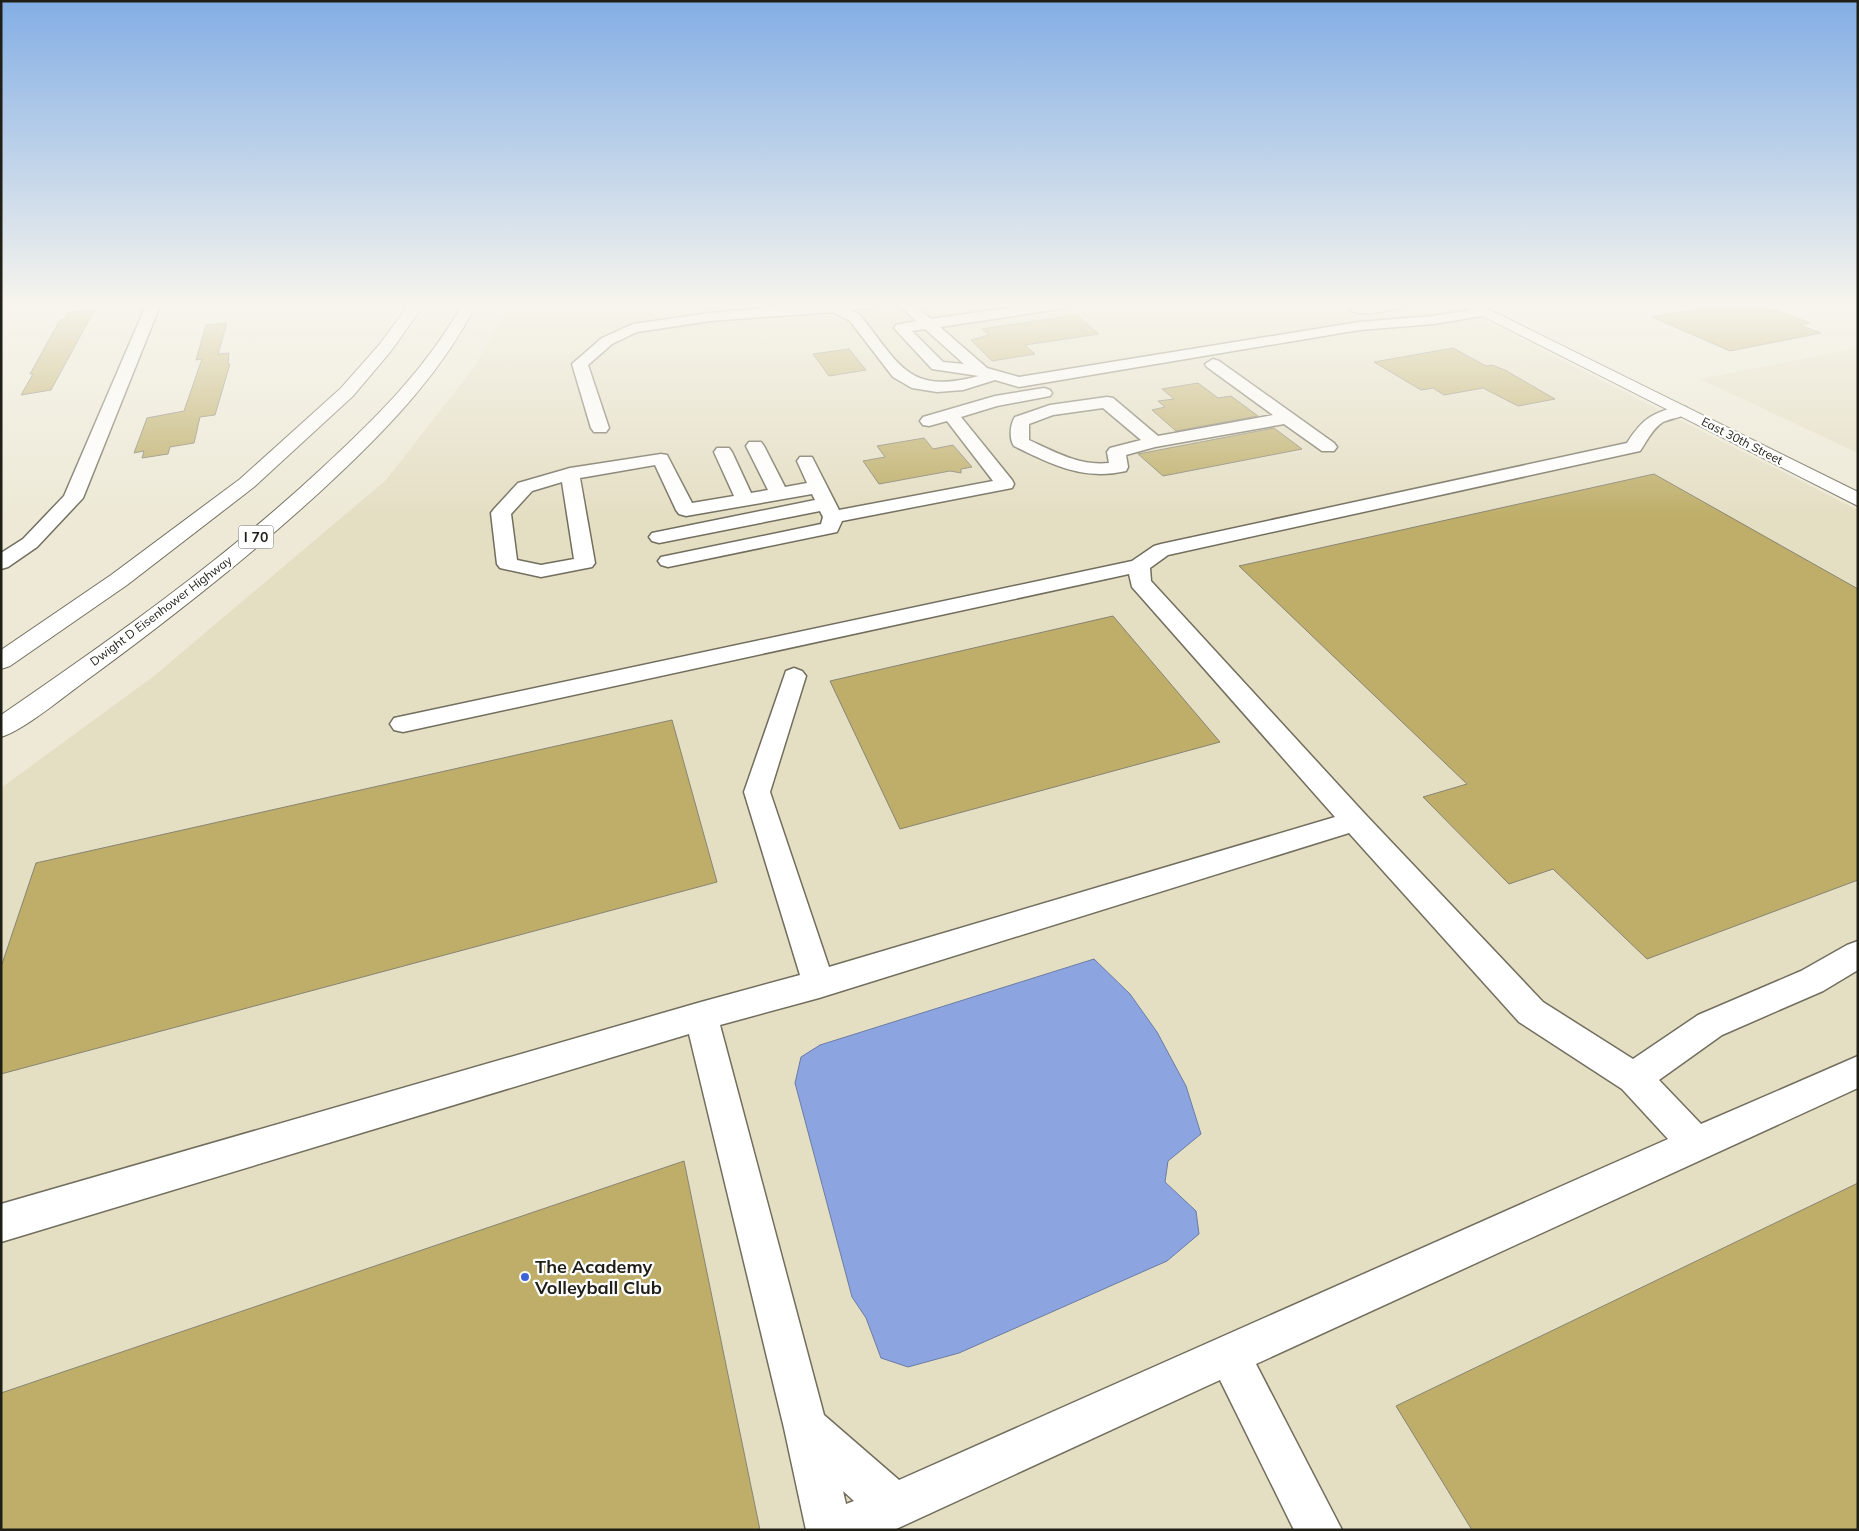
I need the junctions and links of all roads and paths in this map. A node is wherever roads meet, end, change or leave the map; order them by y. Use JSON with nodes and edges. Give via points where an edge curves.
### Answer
{"nodes":[{"id":1,"x":124,"y":374,"type":"edge"},
{"id":2,"x":362,"y":374,"type":"edge"},
{"id":3,"x":423,"y":374,"type":"edge"},
{"id":4,"x":583,"y":374,"type":"edge"},
{"id":5,"x":901,"y":374,"type":"edge"},
{"id":6,"x":1065,"y":374,"type":"edge"},
{"id":7,"x":1151,"y":374,"type":"edge"},
{"id":8,"x":1228,"y":374,"type":"edge"},
{"id":9,"x":1612,"y":374,"type":"edge"},
{"id":10,"x":1633,"y":374,"type":"edge"},
{"id":11,"x":996,"y":375,"type":"joint"},
{"id":12,"x":1703,"y":406,"type":"junction"},
{"id":13,"x":1680,"y":411,"type":"junction"},
{"id":14,"x":950,"y":414,"type":"junction"},
{"id":15,"x":1288,"y":418,"type":"junction"},
{"id":16,"x":929,"y":421,"type":"dead end"},
{"id":17,"x":600,"y":428,"type":"dead end"},
{"id":18,"x":1154,"y":442,"type":"junction"},
{"id":19,"x":755,"y":446,"type":"dead end"},
{"id":20,"x":1328,"y":447,"type":"dead end"},
{"id":21,"x":723,"y":452,"type":"dead end"},
{"id":22,"x":806,"y":461,"type":"dead end"},
{"id":23,"x":570,"y":474,"type":"junction"},
{"id":24,"x":1858,"y":482,"type":"edge"},
{"id":25,"x":778,"y":494,"type":"junction"},
{"id":26,"x":73,"y":498,"type":"joint"},
{"id":27,"x":744,"y":500,"type":"junction"},
{"id":28,"x":1858,"y":500,"type":"edge"},
{"id":29,"x":826,"y":503,"type":"junction"},
{"id":30,"x":659,"y":537,"type":"dead end"},
{"id":31,"x":668,"y":561,"type":"dead end"},
{"id":32,"x":1,"y":563,"type":"edge"},
{"id":33,"x":1139,"y":566,"type":"junction"},
{"id":34,"x":1,"y":661,"type":"edge"},
{"id":35,"x":794,"y":676,"type":"dead end"},
{"id":36,"x":403,"y":724,"type":"dead end"},
{"id":37,"x":1,"y":728,"type":"edge"},
{"id":38,"x":1355,"y":821,"type":"junction"},
{"id":39,"x":1858,"y":954,"type":"edge"},
{"id":40,"x":819,"y":984,"type":"junction"},
{"id":41,"x":701,"y":1016,"type":"junction"},
{"id":42,"x":1858,"y":1071,"type":"edge"},
{"id":43,"x":1634,"y":1078,"type":"junction"},
{"id":44,"x":1696,"y":1144,"type":"junction"},
{"id":45,"x":1,"y":1223,"type":"edge"},
{"id":46,"x":1229,"y":1355,"type":"junction"},
{"id":47,"x":806,"y":1428,"type":"junction"},
{"id":48,"x":894,"y":1506,"type":"junction"},
{"id":49,"x":829,"y":1530,"type":"edge"},
{"id":50,"x":841,"y":1530,"type":"edge"},
{"id":51,"x":1319,"y":1530,"type":"edge"}],
"edges":[{"from":1,"to":26,"type":"street"},
{"from":2,"to":34,"type":"main road","via":[[247,483],[119,580]]},
{"from":3,"to":37,"type":"main road","name":"Dwight D Eisenhower Highway","number":"I 70","via":[[367,437],[315,486],[180,598]]},
{"from":4,"to":17,"type":"street"},
{"from":5,"to":11,"type":"street","via":[[918,385],[937,387],[963,385]]},
{"from":6,"to":11,"type":"street","via":[[1019,382]]},
{"from":7,"to":14,"type":"street","via":[[995,401]]},
{"from":8,"to":15,"type":"street"},
{"from":9,"to":13,"type":"main road","name":"East 30th Street"},
{"from":10,"to":12,"type":"main road","name":"East 30th Street"},
{"from":12,"to":13,"type":"main road"},
{"from":12,"to":24,"type":"main road","name":"East 30th Street"},
{"from":13,"to":28,"type":"main road","name":"East 30th Street"},
{"from":13,"to":33,"type":"street","via":[[1660,415],[1648,424],[1634,447],[1161,550]]},
{"from":14,"to":16,"type":"street"},
{"from":14,"to":29,"type":"street","via":[[1005,484]]},
{"from":15,"to":18,"type":"street"},
{"from":15,"to":20,"type":"street"},
{"from":18,"to":18,"type":"street","via":[[1107,402],[1050,410],[1021,421],[1020,442],[1059,461],[1093,470],[1118,466],[1116,452]]},
{"from":19,"to":25,"type":"street"},
{"from":21,"to":27,"type":"street"},
{"from":22,"to":29,"type":"street"},
{"from":23,"to":23,"type":"street","via":[[585,563],[542,571],[507,564],[501,513],[525,488]]},
{"from":23,"to":27,"type":"street","via":[[661,459],[686,510]]},
{"from":25,"to":27,"type":"street"},
{"from":25,"to":29,"type":"street"},
{"from":26,"to":32,"type":"lane","via":[[30,543]]},
{"from":29,"to":30,"type":"street"},
{"from":29,"to":31,"type":"street","via":[[830,528]]},
{"from":33,"to":36,"type":"street"},
{"from":33,"to":38,"type":"street","via":[[1140,582]]},
{"from":35,"to":40,"type":"street","via":[[757,792]]},
{"from":38,"to":40,"type":"street"},
{"from":38,"to":43,"type":"street","via":[[1531,1012]]},
{"from":39,"to":43,"type":"street","via":[[1812,981],[1710,1025]]},
{"from":40,"to":41,"type":"street"},
{"from":41,"to":45,"type":"street"},
{"from":41,"to":47,"type":"street"},
{"from":42,"to":44,"type":"street"},
{"from":43,"to":44,"type":"street"},
{"from":44,"to":46,"type":"street"},
{"from":46,"to":48,"type":"street"},
{"from":46,"to":51,"type":"lane"},
{"from":47,"to":48,"type":"street"},
{"from":47,"to":49,"type":"street"},
{"from":48,"to":50,"type":"street"}]}
